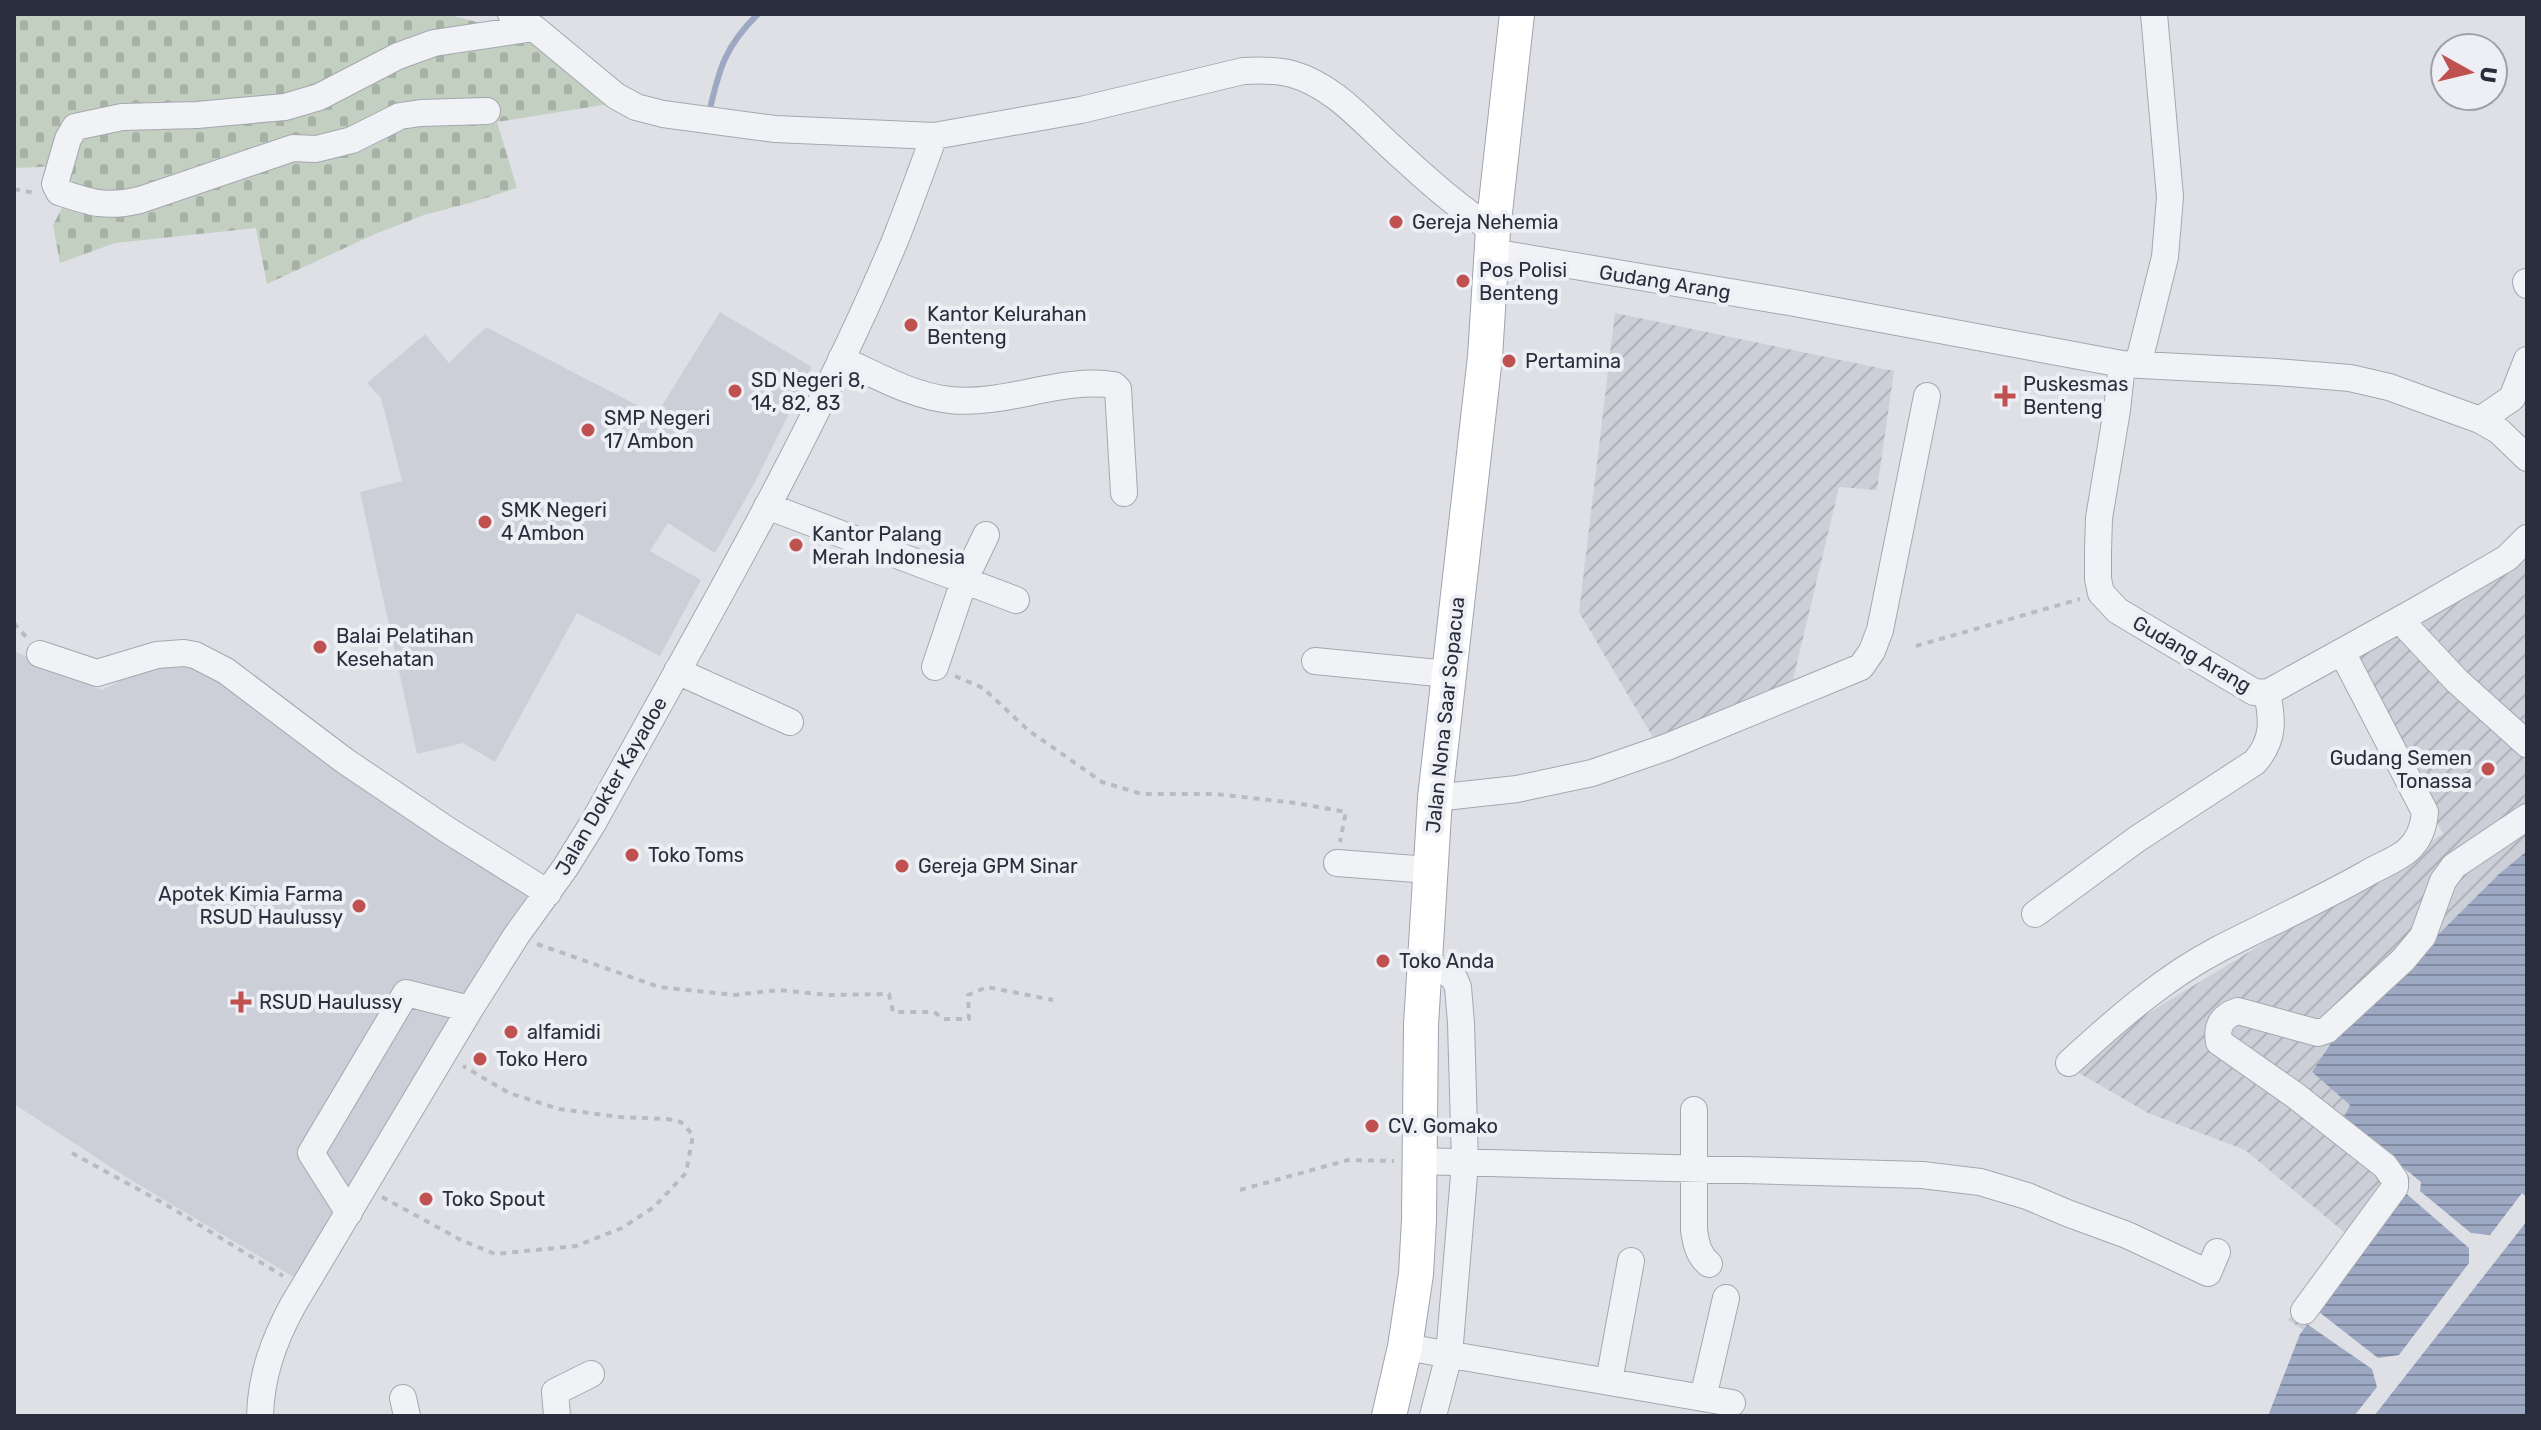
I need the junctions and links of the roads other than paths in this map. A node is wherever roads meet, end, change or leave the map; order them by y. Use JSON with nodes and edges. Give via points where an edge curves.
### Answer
{"nodes":[{"id":1,"x":511,"y":14,"type":"edge"},
{"id":2,"x":1517,"y":14,"type":"edge"},
{"id":3,"x":2154,"y":14,"type":"edge"},
{"id":4,"x":534,"y":28,"type":"junction"},
{"id":5,"x":487,"y":111,"type":"dead end"},
{"id":6,"x":934,"y":136,"type":"junction"},
{"id":7,"x":1492,"y":241,"type":"junction"},
{"id":8,"x":841,"y":359,"type":"junction"},
{"id":9,"x":2527,"y":360,"type":"edge"},
{"id":10,"x":2130,"y":365,"type":"junction"},
{"id":11,"x":1927,"y":396,"type":"dead end"},
{"id":12,"x":2480,"y":420,"type":"junction"},
{"id":13,"x":2527,"y":458,"type":"edge"},
{"id":14,"x":1124,"y":493,"type":"dead end"},
{"id":15,"x":767,"y":506,"type":"junction"},
{"id":16,"x":986,"y":535,"type":"dead end"},
{"id":17,"x":2527,"y":538,"type":"edge"},
{"id":18,"x":964,"y":581,"type":"junction"},
{"id":19,"x":1016,"y":600,"type":"dead end"},
{"id":20,"x":2400,"y":620,"type":"junction"},
{"id":21,"x":2342,"y":652,"type":"junction"},
{"id":22,"x":40,"y":654,"type":"dead end"},
{"id":23,"x":1315,"y":661,"type":"dead end"},
{"id":24,"x":935,"y":667,"type":"road end"},
{"id":25,"x":677,"y":671,"type":"junction"},
{"id":26,"x":1448,"y":674,"type":"junction"},
{"id":27,"x":2267,"y":693,"type":"junction"},
{"id":28,"x":790,"y":722,"type":"dead end"},
{"id":29,"x":2527,"y":744,"type":"edge"},
{"id":30,"x":1435,"y":798,"type":"junction"},
{"id":31,"x":2527,"y":817,"type":"edge"},
{"id":32,"x":1337,"y":863,"type":"road end"},
{"id":33,"x":1429,"y":870,"type":"junction"},
{"id":34,"x":548,"y":893,"type":"junction"},
{"id":35,"x":2035,"y":914,"type":"dead end"},
{"id":36,"x":1425,"y":969,"type":"junction"},
{"id":37,"x":470,"y":1009,"type":"junction"},
{"id":38,"x":2069,"y":1063,"type":"dead end"},
{"id":39,"x":1694,"y":1110,"type":"dead end"},
{"id":40,"x":1418,"y":1161,"type":"junction"},
{"id":41,"x":1465,"y":1163,"type":"junction"},
{"id":42,"x":1695,"y":1170,"type":"junction"},
{"id":43,"x":349,"y":1213,"type":"junction"},
{"id":44,"x":2217,"y":1252,"type":"dead end"},
{"id":45,"x":1631,"y":1261,"type":"dead end"},
{"id":46,"x":1709,"y":1264,"type":"dead end"},
{"id":47,"x":1726,"y":1298,"type":"dead end"},
{"id":48,"x":2304,"y":1311,"type":"dead end"},
{"id":49,"x":1405,"y":1347,"type":"junction"},
{"id":50,"x":1449,"y":1355,"type":"junction"},
{"id":51,"x":591,"y":1374,"type":"dead end"},
{"id":52,"x":1609,"y":1381,"type":"junction"},
{"id":53,"x":1703,"y":1398,"type":"junction"},
{"id":54,"x":1732,"y":1403,"type":"dead end"},
{"id":55,"x":260,"y":1416,"type":"edge"},
{"id":56,"x":557,"y":1416,"type":"edge"},
{"id":57,"x":1389,"y":1416,"type":"edge"},
{"id":58,"x":1433,"y":1416,"type":"edge"}],
"edges":[{"from":1,"to":4,"type":"street"},
{"from":2,"to":7,"type":"main road","name":"Jalan Nona Saar Sopacua"},
{"from":3,"to":10,"type":"street","via":[[2169,221],[2165,257]]},
{"from":4,"to":5,"type":"street","via":[[434,43],[319,97],[285,107],[122,117],[75,127],[55,184],[59,192],[118,205],[293,148],[316,149],[352,140],[400,116]]},
{"from":4,"to":6,"type":"street","via":[[616,96],[652,112],[775,129]]},
{"from":6,"to":7,"type":"street","via":[[1081,110],[1243,71],[1293,75],[1351,108]]},
{"from":6,"to":8,"type":"street","name":"Jalan Dokter Kayadoe"},
{"from":7,"to":10,"type":"street","name":"Gudang Arang"},
{"from":7,"to":26,"type":"main road","name":"Jalan Nona Saar Sopacua","via":[[1485,357]]},
{"from":8,"to":14,"type":"street","via":[[922,394],[953,401],[1082,383],[1114,385]]},
{"from":8,"to":15,"type":"street","name":"Jalan Dokter Kayadoe"},
{"from":9,"to":12,"type":"street","via":[[2512,398]]},
{"from":10,"to":12,"type":"street","name":"Gudang Arang","via":[[2350,378]]},
{"from":10,"to":27,"type":"street","name":"Gudang Arang","via":[[2099,518],[2101,593],[2118,611],[2242,686]]},
{"from":11,"to":30,"type":"street","via":[[1880,630],[1861,667],[1592,773],[1517,789]]},
{"from":12,"to":13,"type":"street","name":"Gudang Arang"},
{"from":15,"to":18,"type":"street"},
{"from":15,"to":25,"type":"street","name":"Jalan Dokter Kayadoe"},
{"from":16,"to":18,"type":"street"},
{"from":17,"to":20,"type":"street","name":"Gudang Arang","via":[[2507,558]]},
{"from":18,"to":19,"type":"street"},
{"from":18,"to":24,"type":"street"},
{"from":20,"to":21,"type":"street","name":"Gudang Arang"},
{"from":20,"to":29,"type":"street"},
{"from":21,"to":27,"type":"street","name":"Gudang Arang"},
{"from":21,"to":38,"type":"street","via":[[2425,812],[2419,835],[2408,850],[2187,968]]},
{"from":22,"to":34,"type":"street","via":[[97,673],[157,655],[195,655],[226,671],[345,761]]},
{"from":23,"to":26,"type":"street"},
{"from":25,"to":28,"type":"street"},
{"from":25,"to":34,"type":"street","name":"Jalan Dokter Kayadoe"},
{"from":26,"to":30,"type":"main road","name":"Jalan Nona Saar Sopacua"},
{"from":27,"to":35,"type":"street","via":[[2271,735],[2255,762]]},
{"from":30,"to":33,"type":"main road","name":"Jalan Nona Saar Sopacua"},
{"from":31,"to":48,"type":"street","via":[[2454,866],[2423,936],[2327,1030],[2318,1033],[2238,1011],[2221,1022],[2219,1042],[2296,1096],[2385,1166],[2395,1180]]},
{"from":32,"to":33,"type":"street"},
{"from":33,"to":36,"type":"main road","name":"Jalan Nona Saar Sopacua"},
{"from":34,"to":37,"type":"street","name":"Jalan Dokter Kayadoe"},
{"from":36,"to":40,"type":"main road","name":"Jalan Nona Saar Sopacua"},
{"from":36,"to":41,"type":"street","via":[[1446,972],[1458,987]]},
{"from":37,"to":43,"type":"street","name":"Jalan Dokter Kayadoe"},
{"from":37,"to":43,"type":"street","via":[[406,993],[311,1153]]},
{"from":39,"to":42,"type":"street"},
{"from":40,"to":41,"type":"street"},
{"from":40,"to":49,"type":"main road","name":"Jalan Nona Saar Sopacua","via":[[1417,1262]]},
{"from":41,"to":42,"type":"street"},
{"from":41,"to":50,"type":"street"},
{"from":42,"to":44,"type":"street","via":[[1922,1175],[1980,1182],[2097,1223],[2208,1273]]},
{"from":42,"to":46,"type":"street","via":[[1694,1230],[1697,1247]]},
{"from":43,"to":55,"type":"street","name":"Jalan Dokter Kayadoe","via":[[282,1325],[266,1367]]},
{"from":45,"to":52,"type":"street"},
{"from":47,"to":53,"type":"street"},
{"from":49,"to":50,"type":"street"},
{"from":49,"to":57,"type":"main road","name":"Jalan Nona Saar Sopacua"},
{"from":50,"to":52,"type":"street"},
{"from":50,"to":58,"type":"street"},
{"from":51,"to":56,"type":"street","via":[[555,1392]]},
{"from":52,"to":53,"type":"street"},
{"from":53,"to":54,"type":"street"}]}
